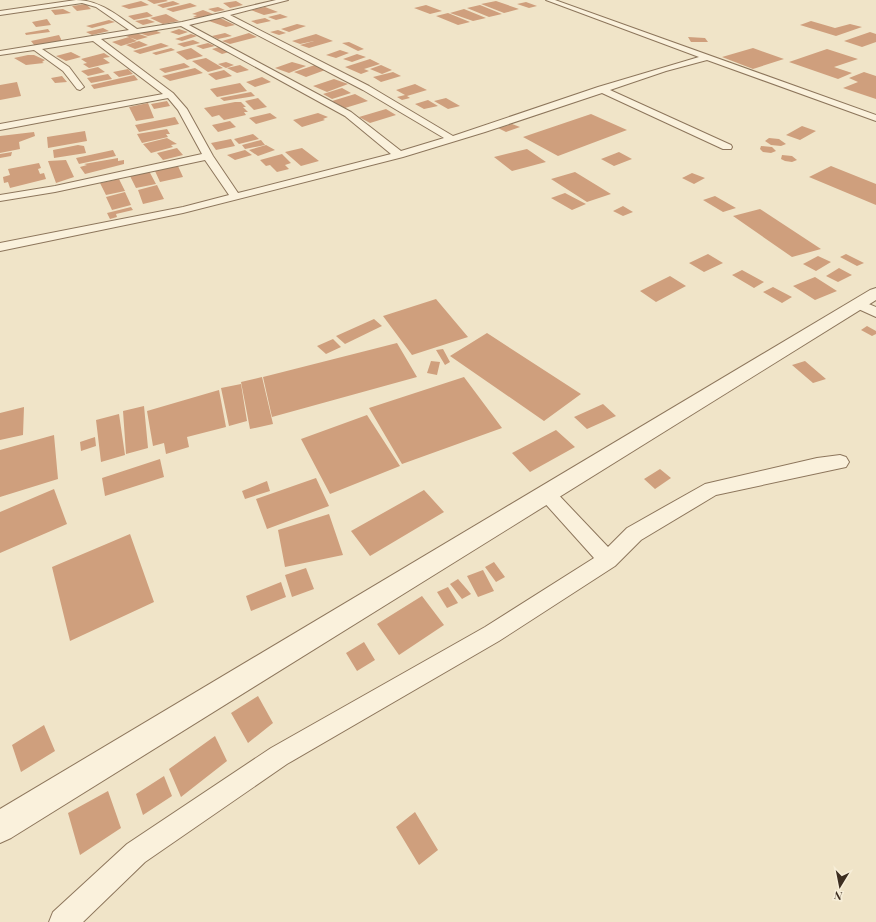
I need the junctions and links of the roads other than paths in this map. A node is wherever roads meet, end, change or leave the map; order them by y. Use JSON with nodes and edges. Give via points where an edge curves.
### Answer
{"nodes":[{"id":1,"x":81,"y":0,"type":"edge"},
{"id":2,"x":285,"y":0,"type":"edge"},
{"id":3,"x":549,"y":0,"type":"edge"},
{"id":4,"x":0,"y":13,"type":"edge"},
{"id":5,"x":223,"y":14,"type":"junction"},
{"id":6,"x":182,"y":24,"type":"junction"},
{"id":7,"x":135,"y":31,"type":"junction"},
{"id":8,"x":94,"y":38,"type":"junction"},
{"id":9,"x":36,"y":48,"type":"junction"},
{"id":10,"x":0,"y":53,"type":"edge"},
{"id":11,"x":707,"y":57,"type":"junction"},
{"id":12,"x":80,"y":87,"type":"dead end"},
{"id":13,"x":601,"y":89,"type":"junction"},
{"id":14,"x":170,"y":94,"type":"junction"},
{"id":15,"x":876,"y":118,"type":"edge"},
{"id":16,"x":0,"y":127,"type":"edge"},
{"id":17,"x":452,"y":139,"type":"junction"},
{"id":18,"x":727,"y":147,"type":"dead end"},
{"id":19,"x":399,"y":155,"type":"junction"},
{"id":20,"x":208,"y":156,"type":"junction"},
{"id":21,"x":236,"y":197,"type":"junction"},
{"id":22,"x":0,"y":198,"type":"edge"},
{"id":23,"x":0,"y":246,"type":"edge"},
{"id":24,"x":870,"y":303,"type":"edge"},
{"id":25,"x":840,"y":462,"type":"dead end"},
{"id":26,"x":547,"y":494,"type":"junction"},
{"id":27,"x":608,"y":560,"type":"junction"},
{"id":28,"x":0,"y":827,"type":"edge"},
{"id":29,"x":62,"y":922,"type":"edge"}],
"edges":[{"from":1,"to":4,"type":"street"},
{"from":1,"to":7,"type":"street","via":[[98,6]]},
{"from":2,"to":5,"type":"street"},
{"from":3,"to":11,"type":"street"},
{"from":5,"to":6,"type":"street"},
{"from":5,"to":17,"type":"street","via":[[366,88]]},
{"from":6,"to":7,"type":"street"},
{"from":6,"to":19,"type":"street","via":[[348,114]]},
{"from":7,"to":8,"type":"street"},
{"from":8,"to":9,"type":"street"},
{"from":8,"to":14,"type":"street"},
{"from":9,"to":10,"type":"street"},
{"from":9,"to":12,"type":"street","via":[[66,69]]},
{"from":11,"to":13,"type":"street","via":[[663,68]]},
{"from":11,"to":15,"type":"street"},
{"from":13,"to":17,"type":"street"},
{"from":13,"to":18,"type":"street"},
{"from":14,"to":16,"type":"street"},
{"from":14,"to":20,"type":"street","via":[[182,109]]},
{"from":17,"to":19,"type":"street"},
{"from":19,"to":21,"type":"street"},
{"from":20,"to":21,"type":"street"},
{"from":20,"to":22,"type":"street"},
{"from":21,"to":23,"type":"street","via":[[162,215]]},
{"from":24,"to":26,"type":"street"},
{"from":25,"to":27,"type":"street","via":[[711,489],[634,534]]},
{"from":26,"to":27,"type":"street"},
{"from":26,"to":28,"type":"street"},
{"from":27,"to":29,"type":"street","via":[[492,634],[279,756],[136,853]]}]}
